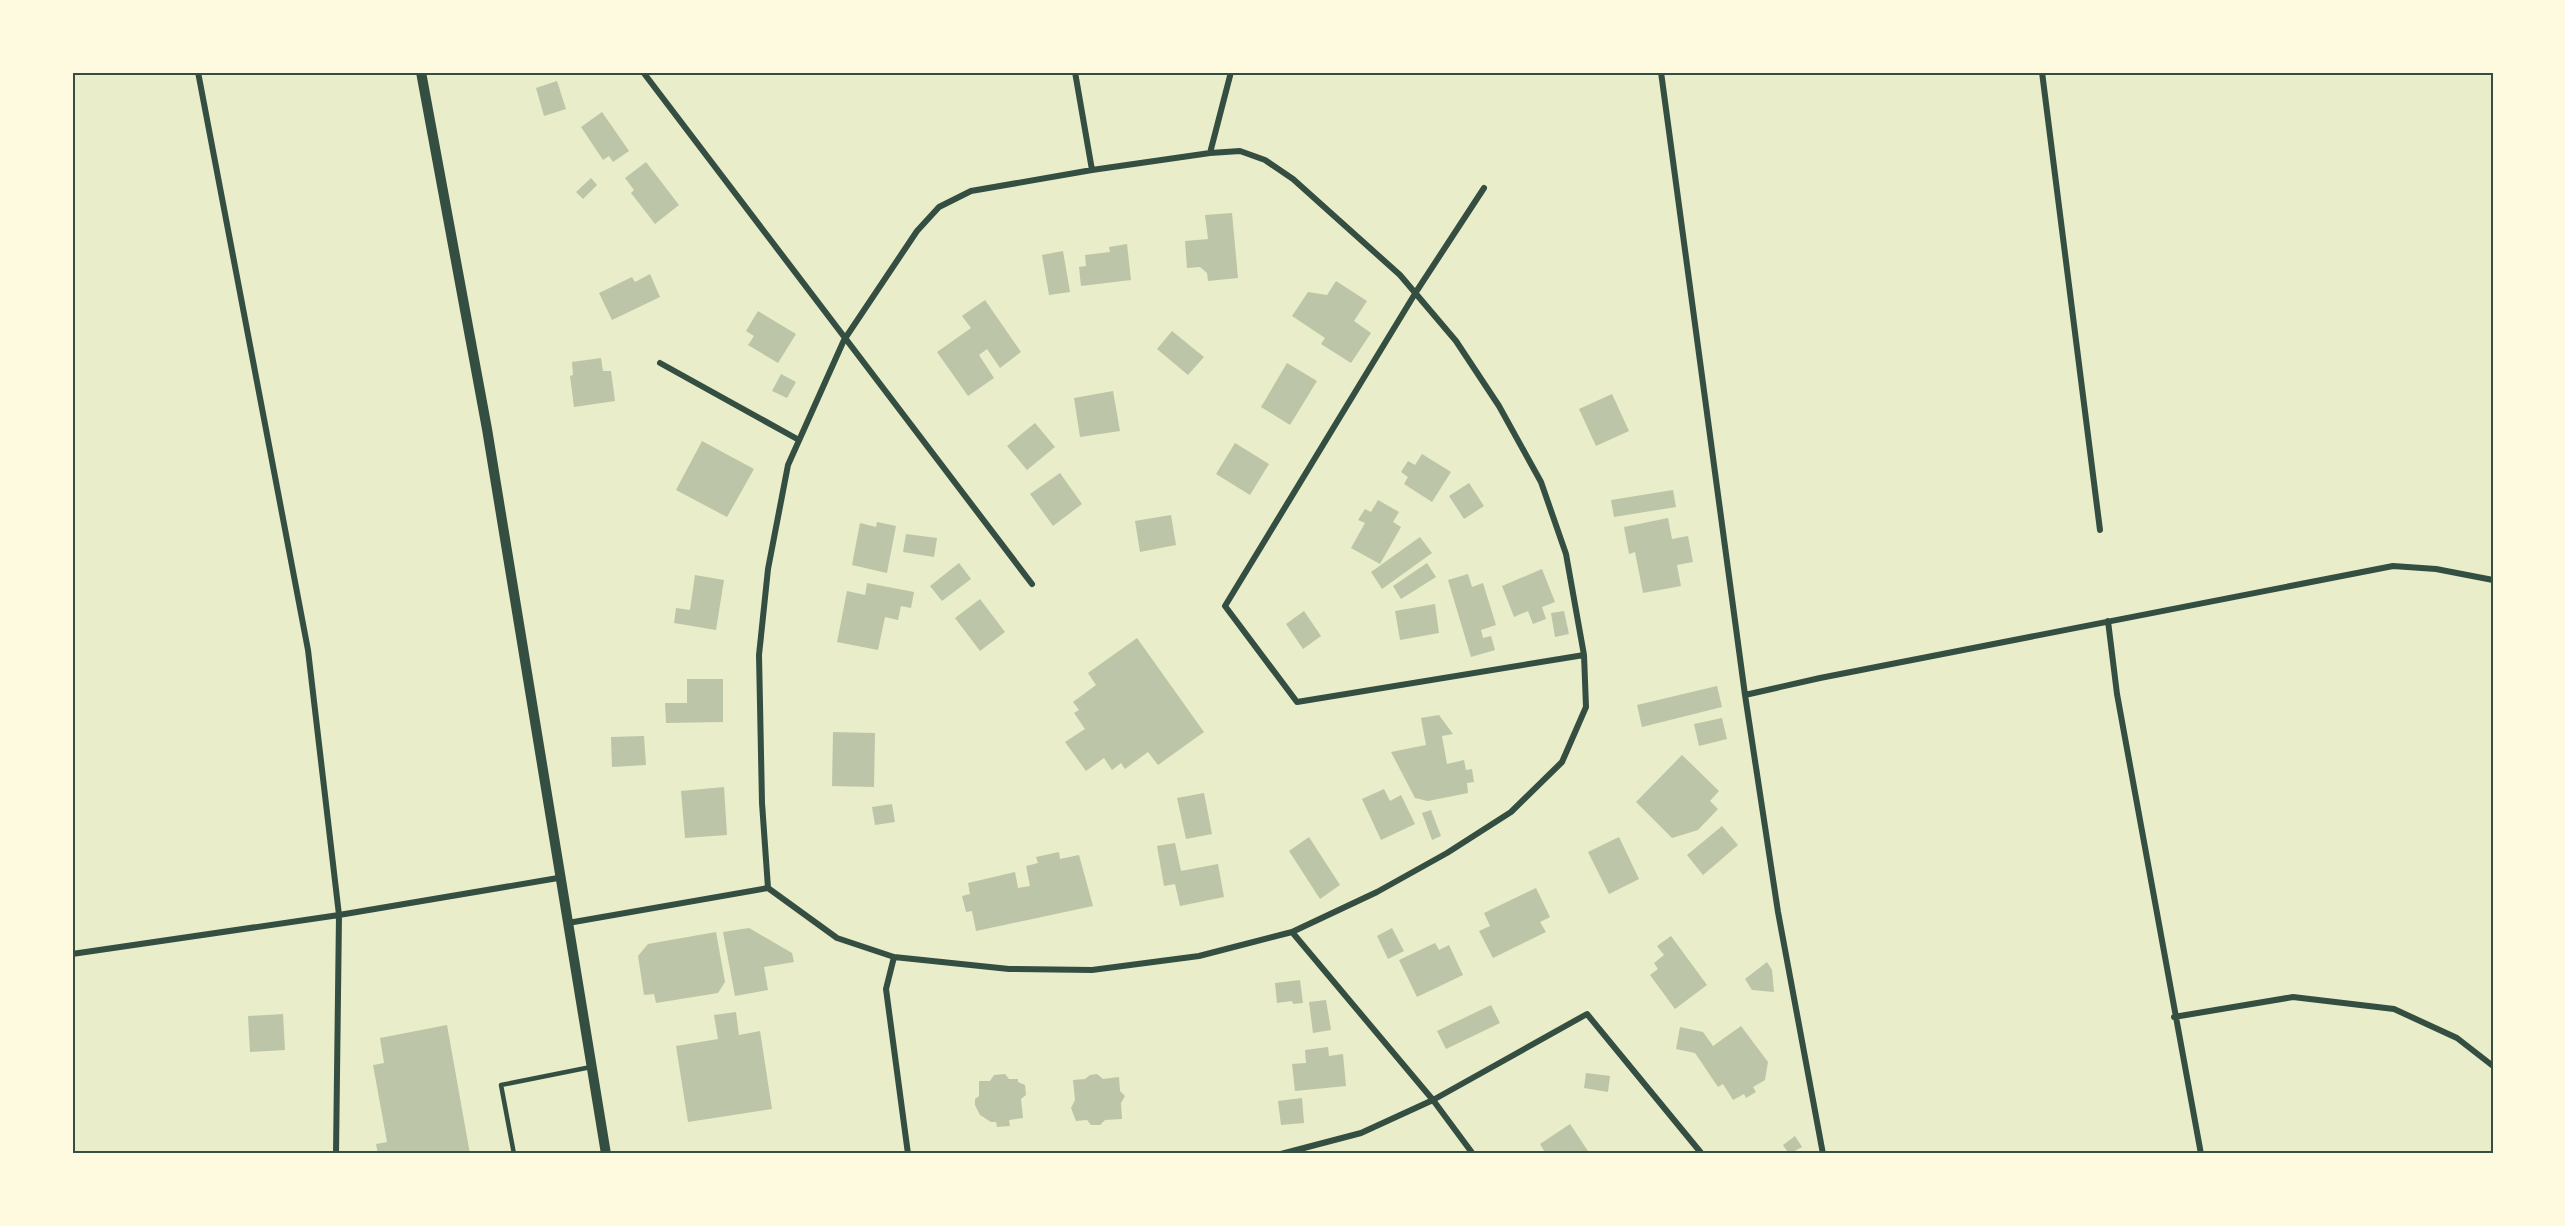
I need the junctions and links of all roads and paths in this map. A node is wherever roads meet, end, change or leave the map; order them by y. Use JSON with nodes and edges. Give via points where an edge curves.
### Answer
{"nodes":[{"id":1,"x":198,"y":72,"type":"edge"},
{"id":2,"x":421,"y":72,"type":"edge"},
{"id":3,"x":643,"y":72,"type":"edge"},
{"id":4,"x":1075,"y":72,"type":"edge"},
{"id":5,"x":1231,"y":72,"type":"edge"},
{"id":6,"x":1661,"y":72,"type":"edge"},
{"id":7,"x":2042,"y":72,"type":"edge"},
{"id":8,"x":1210,"y":153,"type":"junction"},
{"id":9,"x":1092,"y":170,"type":"junction"},
{"id":10,"x":1485,"y":188,"type":"dead end"},
{"id":11,"x":1416,"y":292,"type":"junction"},
{"id":12,"x":844,"y":340,"type":"junction"},
{"id":13,"x":660,"y":363,"type":"dead end"},
{"id":14,"x":799,"y":440,"type":"junction"},
{"id":15,"x":2100,"y":530,"type":"dead end"},
{"id":16,"x":2493,"y":580,"type":"edge"},
{"id":17,"x":1032,"y":584,"type":"dead end"},
{"id":18,"x":2108,"y":621,"type":"junction"},
{"id":19,"x":1584,"y":655,"type":"junction"},
{"id":20,"x":1745,"y":695,"type":"junction"},
{"id":21,"x":558,"y":878,"type":"junction"},
{"id":22,"x":768,"y":888,"type":"junction"},
{"id":23,"x":339,"y":915,"type":"junction"},
{"id":24,"x":568,"y":923,"type":"junction"},
{"id":25,"x":1292,"y":932,"type":"junction"},
{"id":26,"x":72,"y":954,"type":"edge"},
{"id":27,"x":894,"y":957,"type":"junction"},
{"id":28,"x":2174,"y":1017,"type":"junction"},
{"id":29,"x":2493,"y":1066,"type":"edge"},
{"id":30,"x":591,"y":1067,"type":"junction"},
{"id":31,"x":1433,"y":1100,"type":"junction"},
{"id":32,"x":336,"y":1154,"type":"edge"},
{"id":33,"x":514,"y":1154,"type":"edge"},
{"id":34,"x":606,"y":1154,"type":"edge"},
{"id":35,"x":908,"y":1154,"type":"edge"},
{"id":36,"x":1281,"y":1154,"type":"edge"},
{"id":37,"x":1473,"y":1154,"type":"edge"},
{"id":38,"x":1702,"y":1154,"type":"edge"},
{"id":39,"x":1823,"y":1154,"type":"edge"},
{"id":40,"x":2201,"y":1154,"type":"edge"}],
"edges":[{"from":1,"to":23,"type":"street","via":[[308,650]]},
{"from":2,"to":21,"type":"street","via":[[487,429]]},
{"from":3,"to":12,"type":"street"},
{"from":4,"to":9,"type":"street"},
{"from":5,"to":8,"type":"street"},
{"from":6,"to":20,"type":"street"},
{"from":7,"to":15,"type":"street"},
{"from":8,"to":9,"type":"street"},
{"from":8,"to":11,"type":"street","via":[[1240,151],[1284,172]]},
{"from":9,"to":12,"type":"street","via":[[971,191],[939,207],[917,231]]},
{"from":10,"to":11,"type":"street"},
{"from":11,"to":19,"type":"street","via":[[1456,341],[1499,406],[1541,482],[1566,554]]},
{"from":11,"to":19,"type":"street","via":[[1225,606],[1297,702]]},
{"from":12,"to":14,"type":"street"},
{"from":12,"to":17,"type":"street"},
{"from":13,"to":14,"type":"street"},
{"from":14,"to":22,"type":"street","via":[[788,465],[768,569],[759,655]]},
{"from":16,"to":18,"type":"street","via":[[2393,566]]},
{"from":18,"to":20,"type":"street"},
{"from":18,"to":28,"type":"street","via":[[2117,694]]},
{"from":19,"to":25,"type":"street","via":[[1586,706],[1562,762],[1510,812],[1447,854]]},
{"from":20,"to":39,"type":"street","via":[[1778,912]]},
{"from":21,"to":23,"type":"street"},
{"from":21,"to":24,"type":"street"},
{"from":22,"to":24,"type":"street"},
{"from":22,"to":27,"type":"street","via":[[837,938]]},
{"from":23,"to":26,"type":"street"},
{"from":23,"to":32,"type":"street"},
{"from":24,"to":30,"type":"street"},
{"from":25,"to":27,"type":"street","via":[[1199,956],[1092,970],[1009,969]]},
{"from":25,"to":31,"type":"street"},
{"from":27,"to":35,"type":"street","via":[[886,989]]},
{"from":28,"to":29,"type":"street","via":[[2294,997],[2394,1009],[2457,1038]]},
{"from":28,"to":40,"type":"street"},
{"from":30,"to":33,"type":"lane","via":[[501,1085]]},
{"from":30,"to":34,"type":"street"},
{"from":31,"to":36,"type":"street","via":[[1361,1132]]},
{"from":31,"to":37,"type":"street"},
{"from":31,"to":38,"type":"street","via":[[1587,1014]]}]}
